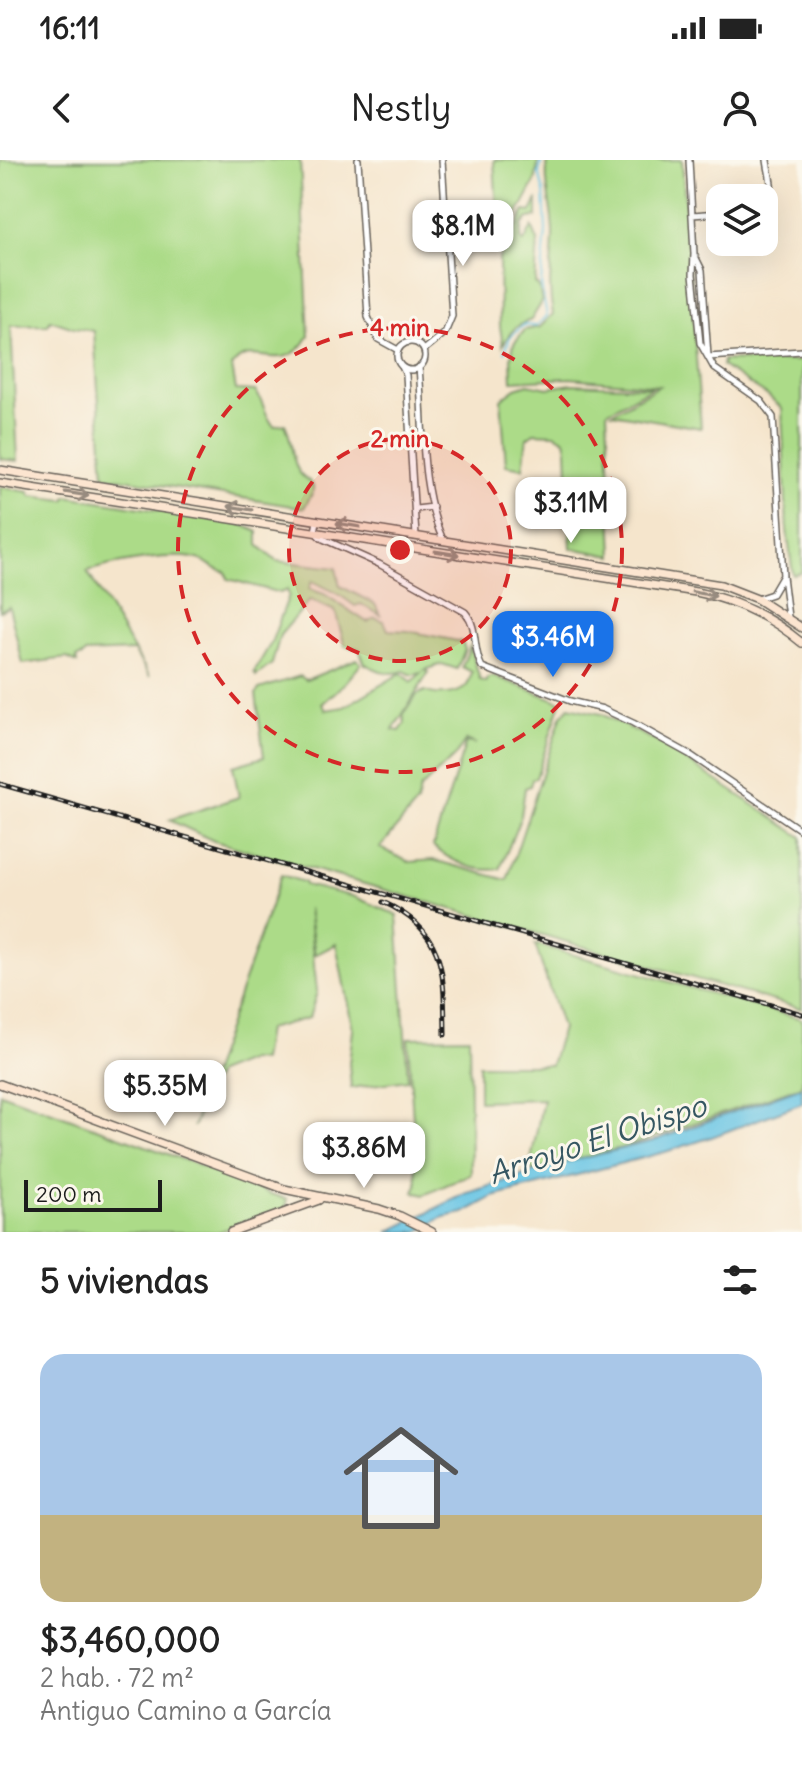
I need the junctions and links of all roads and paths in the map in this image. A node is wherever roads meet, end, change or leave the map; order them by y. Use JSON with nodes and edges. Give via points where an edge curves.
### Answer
{"nodes":[{"id":1,"x":358,"y":160,"type":"edge"},
{"id":2,"x":442,"y":160,"type":"edge"},
{"id":3,"x":689,"y":160,"type":"edge"},
{"id":4,"x":767,"y":160,"type":"edge"},
{"id":5,"x":770,"y":184,"type":"edge"},
{"id":6,"x":706,"y":214,"type":"edge"},
{"id":7,"x":692,"y":215,"type":"junction"},
{"id":8,"x":694,"y":254,"type":"junction"},
{"id":9,"x":398,"y":350,"type":"junction"},
{"id":10,"x":424,"y":350,"type":"junction"},
{"id":11,"x":802,"y":351,"type":"edge"},
{"id":12,"x":708,"y":357,"type":"junction"},
{"id":13,"x":402,"y":367,"type":"junction"},
{"id":14,"x":419,"y":367,"type":"junction"},
{"id":15,"x":0,"y":470,"type":"edge"},
{"id":16,"x":0,"y":483,"type":"edge"},
{"id":17,"x":433,"y":507,"type":"junction"},
{"id":18,"x":416,"y":509,"type":"junction"},
{"id":19,"x":317,"y":521,"type":"junction"},
{"id":20,"x":315,"y":532,"type":"junction"},
{"id":21,"x":416,"y":536,"type":"junction"},
{"id":22,"x":443,"y":540,"type":"junction"},
{"id":23,"x":668,"y":576,"type":"junction"},
{"id":24,"x":783,"y":576,"type":"junction"},
{"id":25,"x":666,"y":587,"type":"junction"},
{"id":26,"x":757,"y":599,"type":"junction"},
{"id":27,"x":788,"y":617,"type":"junction"},
{"id":28,"x":802,"y":628,"type":"edge"},
{"id":29,"x":802,"y":643,"type":"edge"},
{"id":30,"x":802,"y":831,"type":"edge"},
{"id":31,"x":0,"y":1084,"type":"edge"},
{"id":32,"x":321,"y":1199,"type":"junction"},
{"id":33,"x":231,"y":1232,"type":"edge"},
{"id":34,"x":432,"y":1232,"type":"edge"}],
"edges":[{"from":1,"to":9,"type":"street","via":[[368,317],[378,339]]},
{"from":2,"to":10,"type":"street","via":[[452,316],[445,333]]},
{"from":3,"to":7,"type":"street"},
{"from":4,"to":5,"type":"street"},
{"from":6,"to":7,"type":"street"},
{"from":7,"to":8,"type":"street"},
{"from":8,"to":12,"type":"street","via":[[702,270]]},
{"from":8,"to":12,"type":"street","via":[[700,343]]},
{"from":9,"to":10,"type":"street","via":[[413,342]]},
{"from":9,"to":13,"type":"street"},
{"from":10,"to":14,"type":"street"},
{"from":11,"to":12,"type":"street"},
{"from":12,"to":24,"type":"street","via":[[714,368],[761,401],[773,417]]},
{"from":13,"to":14,"type":"street"},
{"from":13,"to":18,"type":"street"},
{"from":14,"to":17,"type":"street","via":[[423,449]]},
{"from":19,"to":15,"type":"main road","one_way":true},
{"from":16,"to":20,"type":"main road","one_way":true},
{"from":17,"to":18,"type":"street"},
{"from":17,"to":22,"type":"street"},
{"from":18,"to":21,"type":"street"},
{"from":19,"to":20,"type":"street"},
{"from":21,"to":19,"type":"main road","one_way":true},
{"from":20,"to":25,"type":"main road","one_way":true},
{"from":20,"to":30,"type":"street","via":[[465,612],[472,621],[482,667],[610,711],[689,754]]},
{"from":21,"to":22,"type":"main road"},
{"from":22,"to":23,"type":"main road"},
{"from":23,"to":25,"type":"main road"},
{"from":23,"to":26,"type":"main road","via":[[721,585]]},
{"from":24,"to":26,"type":"street","via":[[772,594]]},
{"from":24,"to":27,"type":"street"},
{"from":25,"to":29,"type":"main road","one_way":true,"via":[[717,596],[751,609]]},
{"from":26,"to":27,"type":"main road"},
{"from":27,"to":28,"type":"main road"},
{"from":31,"to":32,"type":"main road"},
{"from":32,"to":33,"type":"main road"},
{"from":32,"to":34,"type":"main road","via":[[400,1216]]}]}
